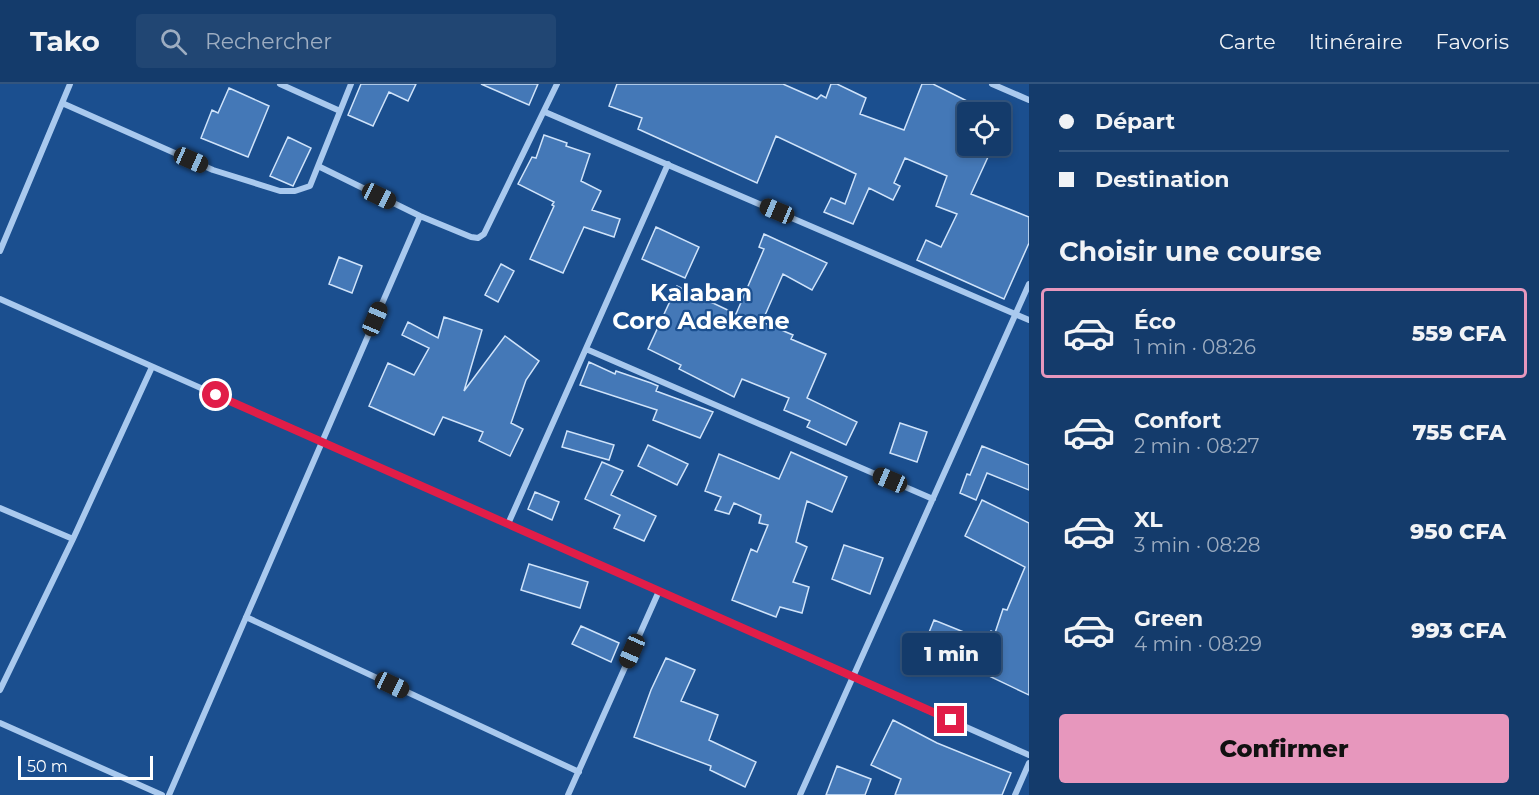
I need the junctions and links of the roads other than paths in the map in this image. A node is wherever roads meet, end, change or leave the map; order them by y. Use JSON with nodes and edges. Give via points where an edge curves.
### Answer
{"nodes":[{"id":1,"x":70,"y":84,"type":"edge"},
{"id":2,"x":280,"y":84,"type":"edge"},
{"id":3,"x":351,"y":84,"type":"edge"},
{"id":4,"x":557,"y":84,"type":"edge"},
{"id":5,"x":992,"y":84,"type":"edge"},
{"id":6,"x":1029,"y":100,"type":"edge"},
{"id":7,"x":62,"y":103,"type":"junction"},
{"id":8,"x":340,"y":111,"type":"junction"},
{"id":9,"x":545,"y":111,"type":"junction"},
{"id":10,"x":668,"y":164,"type":"junction"},
{"id":11,"x":318,"y":166,"type":"junction"},
{"id":12,"x":420,"y":216,"type":"junction"},
{"id":13,"x":0,"y":251,"type":"edge"},
{"id":14,"x":1029,"y":284,"type":"edge"},
{"id":15,"x":0,"y":299,"type":"edge"},
{"id":16,"x":1016,"y":314,"type":"junction"},
{"id":17,"x":1029,"y":320,"type":"edge"},
{"id":18,"x":586,"y":349,"type":"junction"},
{"id":19,"x":152,"y":367,"type":"junction"},
{"id":20,"x":322,"y":442,"type":"junction"},
{"id":21,"x":933,"y":499,"type":"junction"},
{"id":22,"x":0,"y":508,"type":"edge"},
{"id":23,"x":508,"y":525,"type":"junction"},
{"id":24,"x":73,"y":540,"type":"junction"},
{"id":25,"x":659,"y":591,"type":"junction"},
{"id":26,"x":246,"y":617,"type":"junction"},
{"id":27,"x":853,"y":677,"type":"junction"},
{"id":28,"x":0,"y":690,"type":"edge"},
{"id":29,"x":0,"y":723,"type":"edge"},
{"id":30,"x":1029,"y":755,"type":"edge"},
{"id":31,"x":1029,"y":763,"type":"edge"},
{"id":32,"x":579,"y":772,"type":"junction"},
{"id":33,"x":162,"y":795,"type":"edge"},
{"id":34,"x":169,"y":795,"type":"edge"},
{"id":35,"x":568,"y":795,"type":"edge"},
{"id":36,"x":800,"y":795,"type":"edge"},
{"id":37,"x":1015,"y":795,"type":"edge"}],
"edges":[{"from":1,"to":7,"type":"street"},
{"from":2,"to":8,"type":"street"},
{"from":3,"to":8,"type":"street"},
{"from":4,"to":9,"type":"street"},
{"from":5,"to":6,"type":"street"},
{"from":7,"to":11,"type":"street","via":[[213,170],[280,191],[310,186]]},
{"from":7,"to":13,"type":"street"},
{"from":8,"to":11,"type":"street"},
{"from":9,"to":10,"type":"street"},
{"from":9,"to":12,"type":"street","via":[[484,234],[471,237]]},
{"from":10,"to":16,"type":"street"},
{"from":10,"to":18,"type":"street"},
{"from":11,"to":12,"type":"street"},
{"from":12,"to":20,"type":"street"},
{"from":14,"to":16,"type":"street"},
{"from":15,"to":19,"type":"street"},
{"from":16,"to":17,"type":"street"},
{"from":16,"to":21,"type":"street"},
{"from":18,"to":21,"type":"street"},
{"from":18,"to":23,"type":"street"},
{"from":19,"to":20,"type":"street"},
{"from":19,"to":24,"type":"street"},
{"from":20,"to":23,"type":"street"},
{"from":20,"to":26,"type":"street"},
{"from":21,"to":27,"type":"street"},
{"from":22,"to":24,"type":"street"},
{"from":23,"to":25,"type":"street"},
{"from":24,"to":28,"type":"street"},
{"from":25,"to":27,"type":"street"},
{"from":25,"to":32,"type":"street"},
{"from":26,"to":32,"type":"street"},
{"from":26,"to":34,"type":"street"},
{"from":27,"to":30,"type":"street"},
{"from":27,"to":36,"type":"street"},
{"from":29,"to":33,"type":"street"},
{"from":31,"to":37,"type":"street"},
{"from":32,"to":35,"type":"street"}]}
